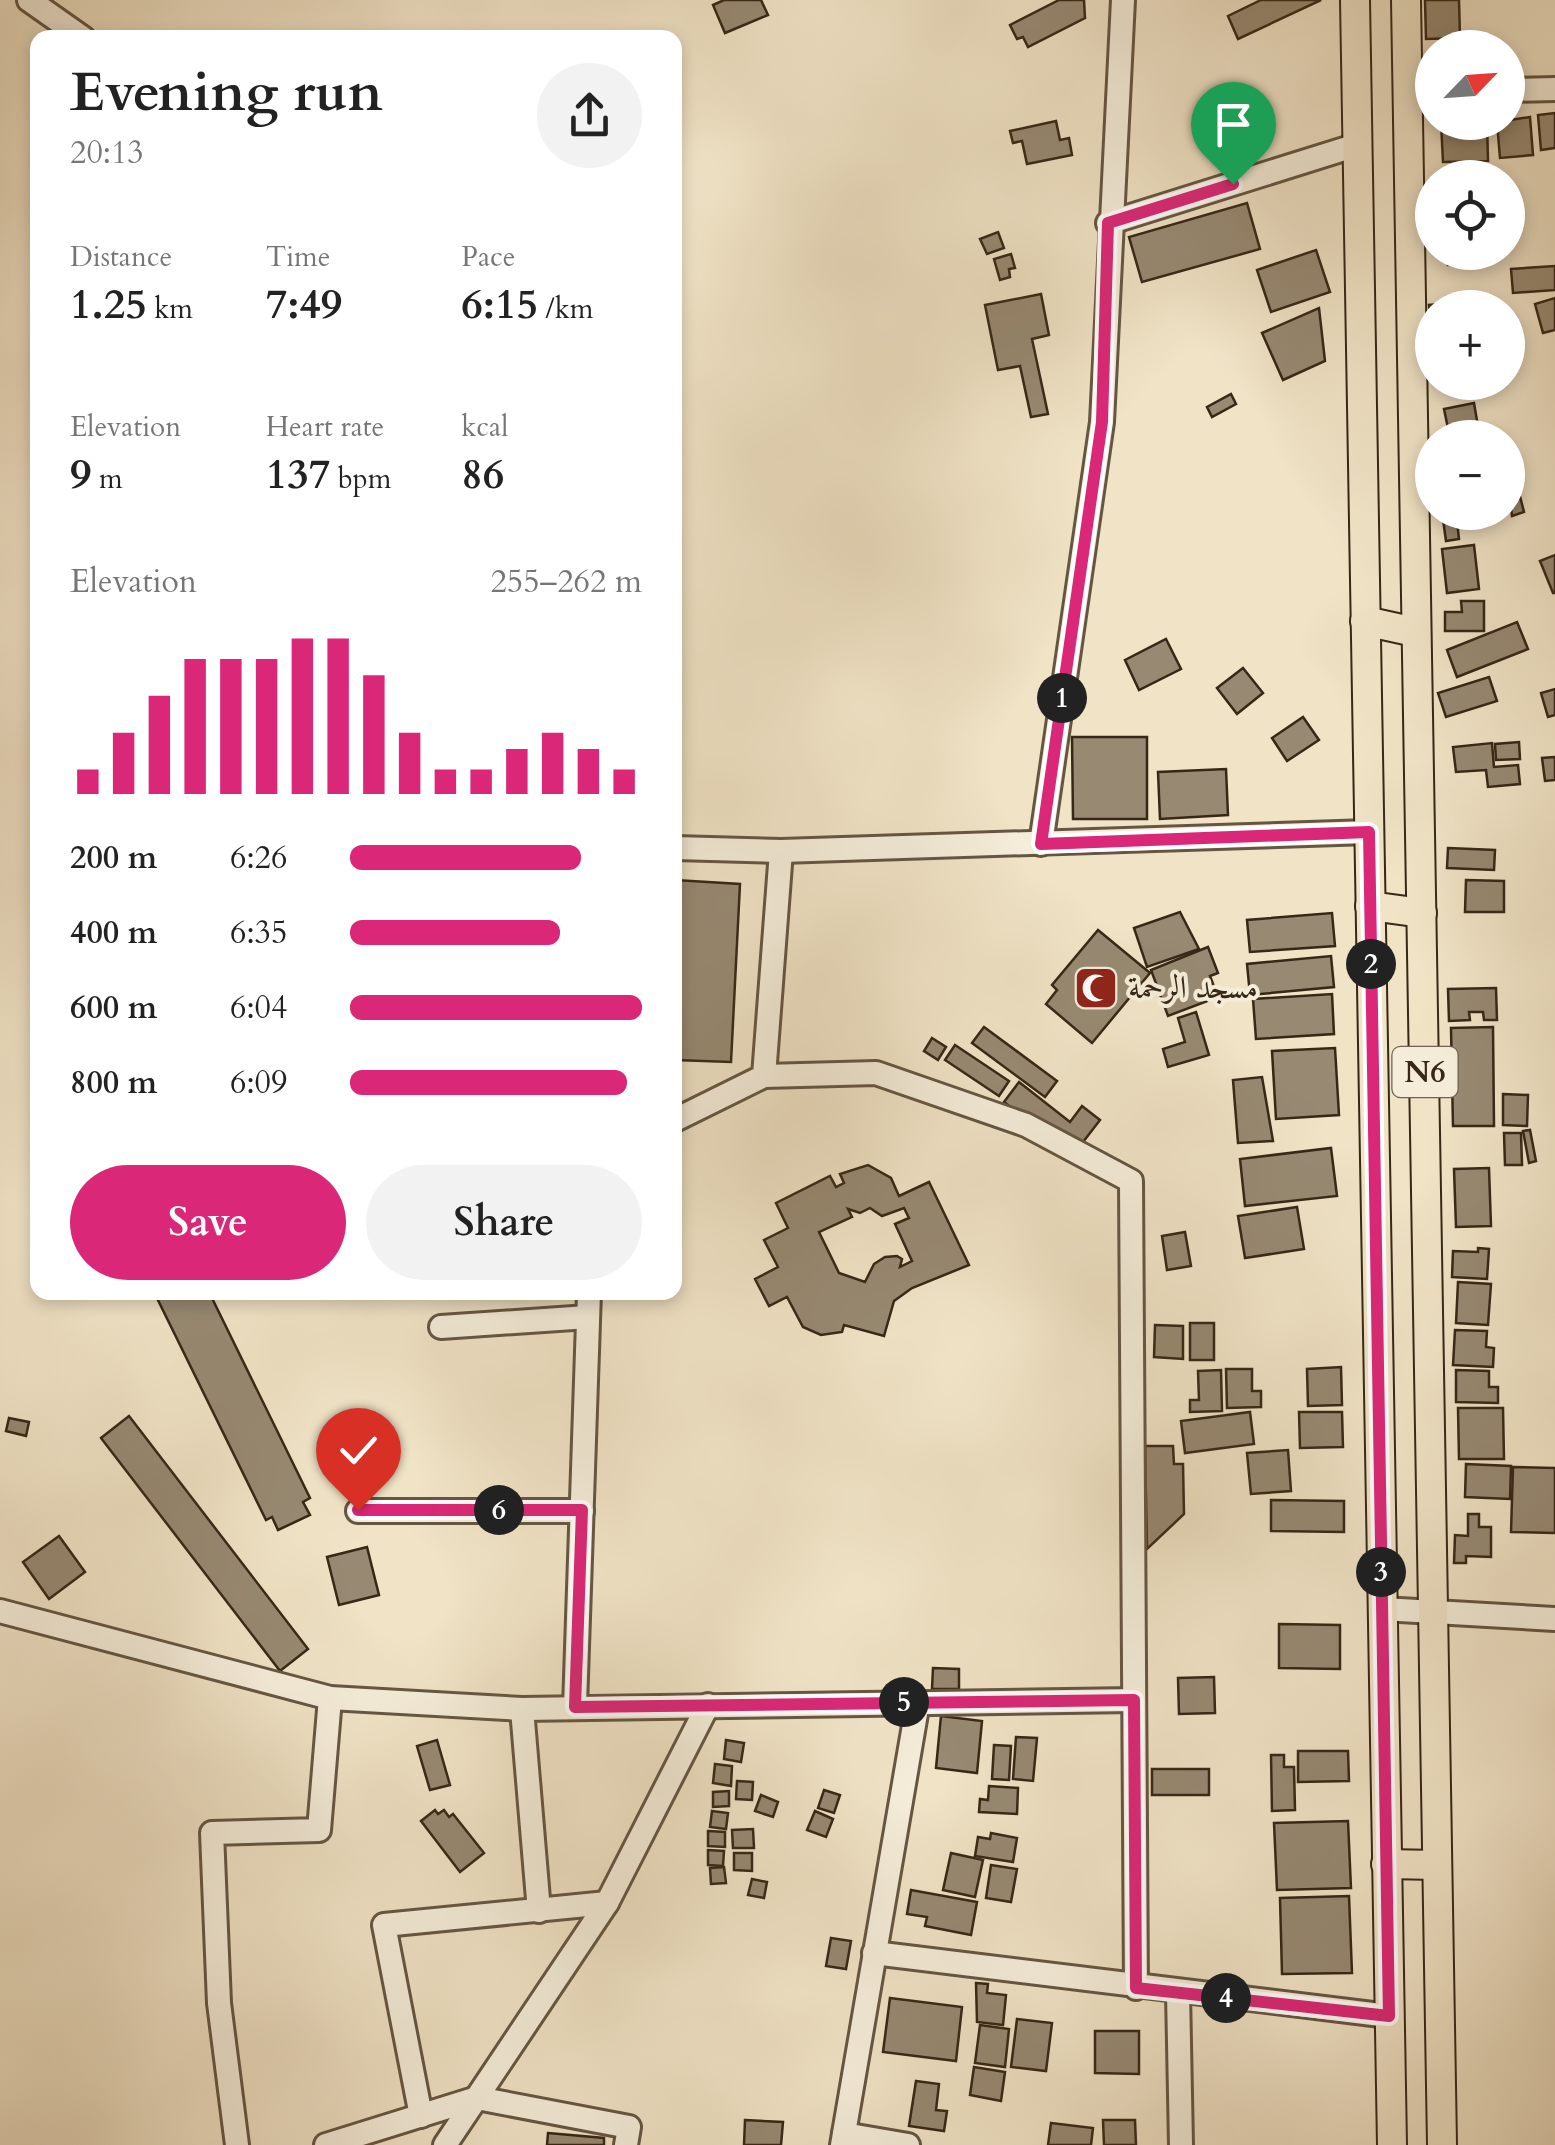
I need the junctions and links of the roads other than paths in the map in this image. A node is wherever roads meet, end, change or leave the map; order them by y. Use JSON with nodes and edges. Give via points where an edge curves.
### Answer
{"nodes":[{"id":1,"x":29,"y":0,"type":"edge"},
{"id":2,"x":1122,"y":0,"type":"edge"},
{"id":3,"x":1355,"y":0,"type":"edge"},
{"id":4,"x":1406,"y":0,"type":"edge"},
{"id":5,"x":72,"y":30,"type":"edge"},
{"id":6,"x":1415,"y":63,"type":"edge"},
{"id":7,"x":1555,"y":89,"type":"edge"},
{"id":8,"x":1525,"y":90,"type":"edge"},
{"id":9,"x":1420,"y":140,"type":"edge"},
{"id":10,"x":1357,"y":145,"type":"junction"},
{"id":11,"x":1108,"y":223,"type":"junction"},
{"id":12,"x":1365,"y":620,"type":"junction"},
{"id":13,"x":1415,"y":632,"type":"junction"},
{"id":14,"x":1369,"y":832,"type":"junction"},
{"id":15,"x":1041,"y":844,"type":"junction"},
{"id":16,"x":682,"y":848,"type":"edge"},
{"id":17,"x":781,"y":851,"type":"junction"},
{"id":18,"x":1370,"y":906,"type":"junction"},
{"id":19,"x":1422,"y":913,"type":"junction"},
{"id":20,"x":764,"y":1076,"type":"junction"},
{"id":21,"x":682,"y":1117,"type":"edge"},
{"id":22,"x":589,"y":1300,"type":"edge"},
{"id":23,"x":588,"y":1317,"type":"junction"},
{"id":24,"x":441,"y":1326,"type":"dead end"},
{"id":25,"x":358,"y":1510,"type":"dead end"},
{"id":26,"x":582,"y":1510,"type":"junction"},
{"id":27,"x":1382,"y":1609,"type":"junction"},
{"id":28,"x":0,"y":1611,"type":"edge"},
{"id":29,"x":1434,"y":1612,"type":"junction"},
{"id":30,"x":1555,"y":1619,"type":"edge"},
{"id":31,"x":330,"y":1698,"type":"junction"},
{"id":32,"x":1134,"y":1700,"type":"junction"},
{"id":33,"x":918,"y":1702,"type":"junction"},
{"id":34,"x":708,"y":1705,"type":"junction"},
{"id":35,"x":575,"y":1707,"type":"junction"},
{"id":36,"x":522,"y":1709,"type":"junction"},
{"id":37,"x":1386,"y":1864,"type":"junction"},
{"id":38,"x":1437,"y":1865,"type":"junction"},
{"id":39,"x":606,"y":1904,"type":"junction"},
{"id":40,"x":539,"y":1911,"type":"junction"},
{"id":41,"x":874,"y":1954,"type":"junction"},
{"id":42,"x":1136,"y":1988,"type":"junction"},
{"id":43,"x":1178,"y":1992,"type":"junction"},
{"id":44,"x":1389,"y":2016,"type":"junction"},
{"id":45,"x":477,"y":2098,"type":"junction"},
{"id":46,"x":420,"y":2116,"type":"junction"},
{"id":47,"x":843,"y":2139,"type":"edge"},
{"id":48,"x":238,"y":2145,"type":"edge"},
{"id":49,"x":326,"y":2145,"type":"edge"},
{"id":50,"x":445,"y":2145,"type":"edge"},
{"id":51,"x":626,"y":2145,"type":"edge"},
{"id":52,"x":908,"y":2145,"type":"edge"},
{"id":53,"x":1181,"y":2145,"type":"edge"},
{"id":54,"x":1392,"y":2145,"type":"edge"},
{"id":55,"x":1442,"y":2145,"type":"edge"}],
"edges":[{"from":1,"to":5,"type":"street"},
{"from":2,"to":11,"type":"street"},
{"from":3,"to":10,"type":"main road","number":"N6"},
{"from":4,"to":6,"type":"main road","number":"N6"},
{"from":7,"to":8,"type":"street"},
{"from":9,"to":13,"type":"main road","number":"N6"},
{"from":10,"to":11,"type":"street"},
{"from":10,"to":12,"type":"main road","number":"N6"},
{"from":11,"to":15,"type":"street","via":[[1102,422]]},
{"from":12,"to":13,"type":"main road"},
{"from":12,"to":14,"type":"main road","number":"N6"},
{"from":13,"to":19,"type":"main road","number":"N6"},
{"from":14,"to":15,"type":"street"},
{"from":14,"to":18,"type":"main road","number":"N6"},
{"from":15,"to":17,"type":"street"},
{"from":16,"to":17,"type":"street"},
{"from":17,"to":20,"type":"street"},
{"from":18,"to":19,"type":"main road"},
{"from":18,"to":27,"type":"main road","number":"N6"},
{"from":19,"to":29,"type":"main road","number":"N6"},
{"from":20,"to":21,"type":"street"},
{"from":20,"to":32,"type":"street","via":[[876,1073],[1026,1125],[1131,1182]]},
{"from":22,"to":23,"type":"street"},
{"from":23,"to":24,"type":"street"},
{"from":23,"to":26,"type":"street"},
{"from":25,"to":26,"type":"street"},
{"from":26,"to":35,"type":"street"},
{"from":27,"to":29,"type":"street"},
{"from":27,"to":37,"type":"main road","number":"N6"},
{"from":28,"to":31,"type":"street"},
{"from":29,"to":30,"type":"street"},
{"from":29,"to":38,"type":"main road","number":"N6"},
{"from":31,"to":36,"type":"street"},
{"from":31,"to":48,"type":"street","via":[[319,1830],[212,1833],[219,2003]]},
{"from":32,"to":33,"type":"street"},
{"from":32,"to":42,"type":"street"},
{"from":33,"to":34,"type":"street"},
{"from":33,"to":41,"type":"street"},
{"from":34,"to":35,"type":"street"},
{"from":34,"to":39,"type":"street"},
{"from":35,"to":36,"type":"street"},
{"from":36,"to":40,"type":"street"},
{"from":37,"to":38,"type":"main road"},
{"from":37,"to":44,"type":"main road","number":"N6"},
{"from":38,"to":55,"type":"main road","number":"N6"},
{"from":39,"to":40,"type":"street"},
{"from":39,"to":45,"type":"street"},
{"from":40,"to":46,"type":"street","via":[[384,1925]]},
{"from":41,"to":42,"type":"street"},
{"from":41,"to":47,"type":"street"},
{"from":42,"to":43,"type":"street"},
{"from":43,"to":44,"type":"street"},
{"from":43,"to":53,"type":"street"},
{"from":44,"to":54,"type":"main road","number":"N6"},
{"from":45,"to":46,"type":"street"},
{"from":45,"to":50,"type":"street"},
{"from":45,"to":51,"type":"street","via":[[630,2128]]},
{"from":46,"to":49,"type":"street"},
{"from":47,"to":52,"type":"street"}]}
